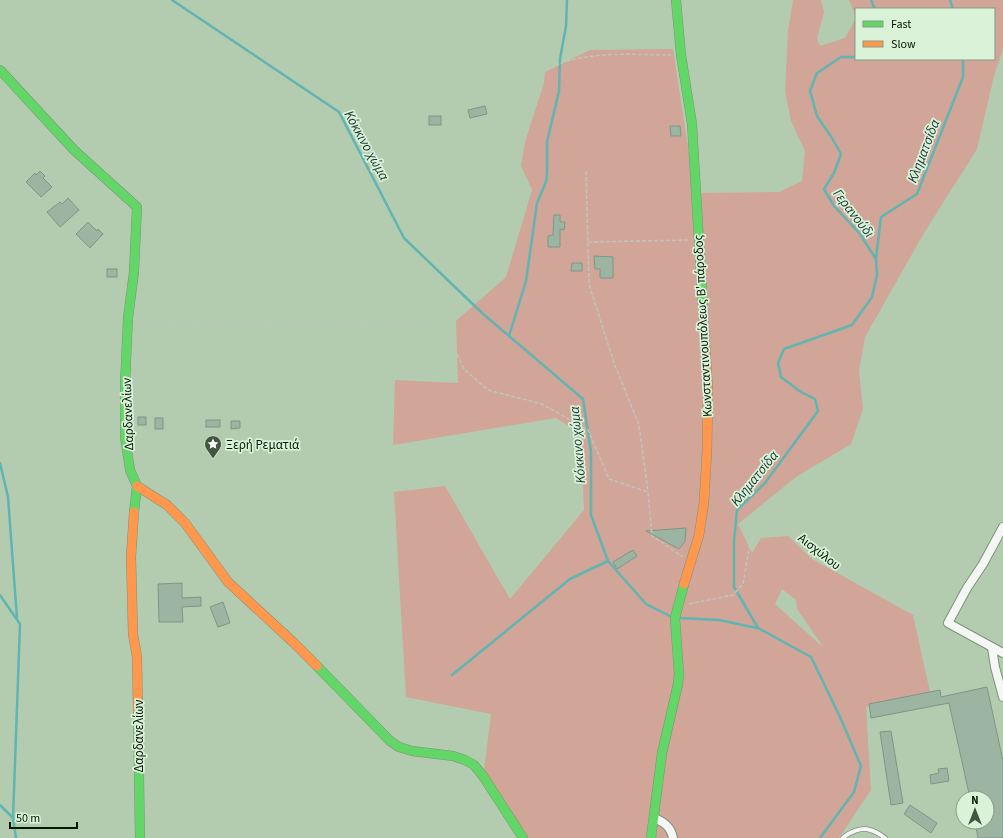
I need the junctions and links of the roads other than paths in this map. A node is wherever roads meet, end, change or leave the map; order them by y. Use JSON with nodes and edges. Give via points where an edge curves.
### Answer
{"nodes":[{"id":1,"x":676,"y":0,"type":"edge"},
{"id":2,"x":0,"y":70,"type":"edge"},
{"id":3,"x":137,"y":486,"type":"junction"},
{"id":4,"x":1003,"y":527,"type":"edge"},
{"id":5,"x":992,"y":648,"type":"junction"},
{"id":6,"x":1003,"y":653,"type":"edge"},
{"id":7,"x":1003,"y":697,"type":"edge"},
{"id":8,"x":654,"y":818,"type":"junction"},
{"id":9,"x":140,"y":838,"type":"edge"},
{"id":10,"x":523,"y":838,"type":"edge"},
{"id":11,"x":651,"y":838,"type":"edge"},
{"id":12,"x":673,"y":838,"type":"edge"},
{"id":13,"x":843,"y":838,"type":"edge"},
{"id":14,"x":885,"y":838,"type":"edge"}],
"edges":[{"from":1,"to":8,"type":"street","name":"Κωνσταντινουπόλεως Β' πάροδος","via":[[681,55],[692,124],[708,390],[707,451],[699,535],[675,618],[678,684],[662,753]]},
{"from":2,"to":3,"type":"street","name":"Δαρδανελίων","via":[[74,150],[137,207],[125,384],[125,437],[130,470]]},
{"from":3,"to":9,"type":"street","name":"Δαρδανελίων","via":[[131,557],[133,634],[138,681]]},
{"from":3,"to":10,"type":"street","via":[[167,505],[181,518],[228,582],[294,643],[390,741],[412,751],[453,756],[474,765]]},
{"from":4,"to":5,"type":"street","via":[[948,623]]},
{"from":5,"to":6,"type":"street"},
{"from":5,"to":7,"type":"street"},
{"from":8,"to":11,"type":"street","name":"Κωνσταντινουπόλεως Β' πάροδος"},
{"from":8,"to":12,"type":"street","via":[[668,826]]},
{"from":13,"to":14,"type":"lane","via":[[859,830],[870,829]]}]}
